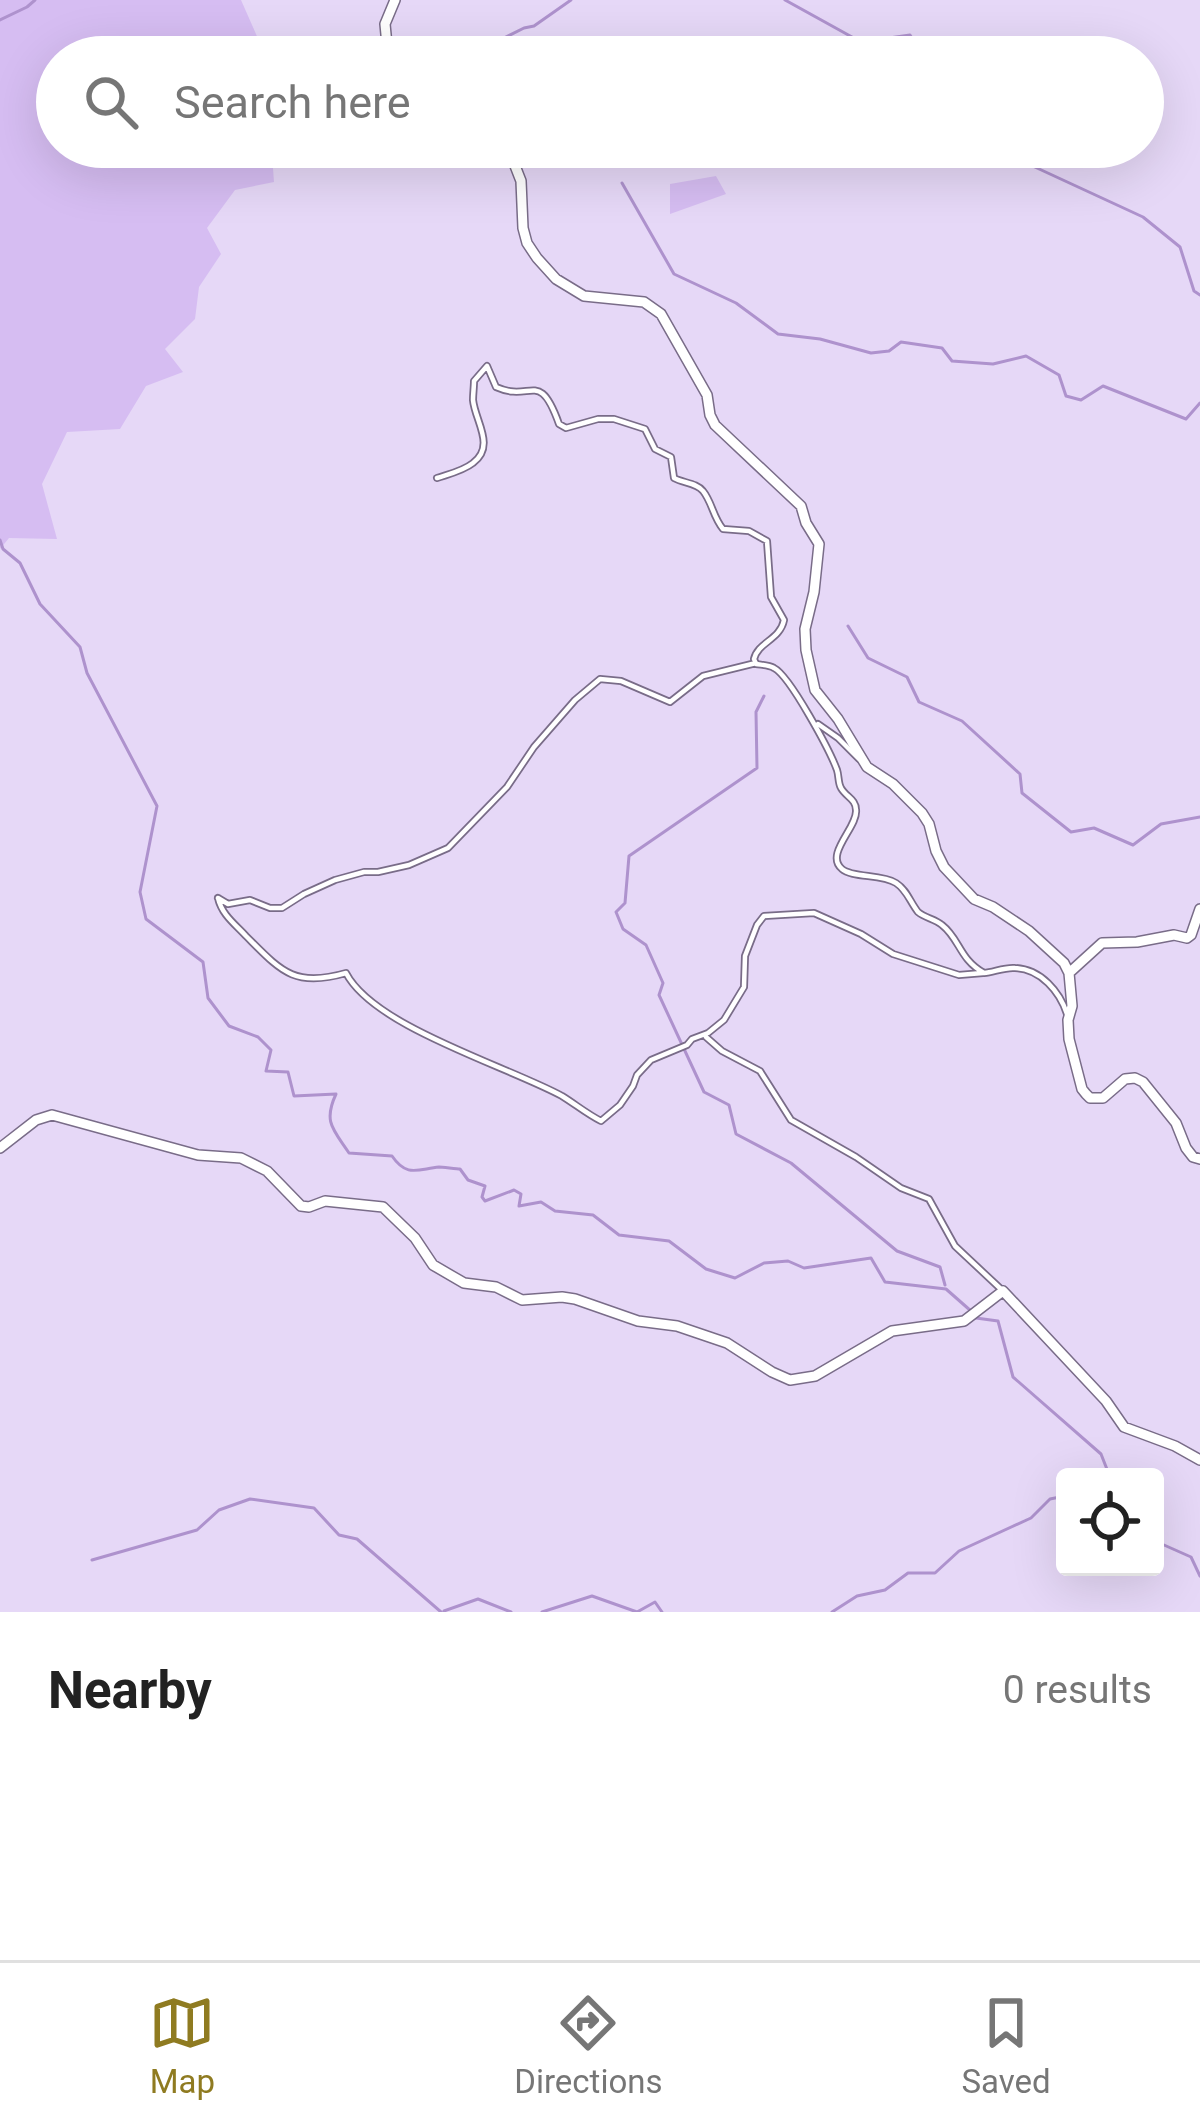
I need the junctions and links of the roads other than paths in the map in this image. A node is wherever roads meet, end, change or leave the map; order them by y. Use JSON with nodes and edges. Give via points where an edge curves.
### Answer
{"nodes":[{"id":1,"x":395,"y":0,"type":"edge"},
{"id":2,"x":386,"y":36,"type":"edge"},
{"id":3,"x":516,"y":168,"type":"edge"},
{"id":4,"x":437,"y":478,"type":"dead end"},
{"id":5,"x":756,"y":663,"type":"junction"},
{"id":6,"x":814,"y":720,"type":"junction"},
{"id":7,"x":862,"y":761,"type":"junction"},
{"id":8,"x":1200,"y":909,"type":"edge"},
{"id":9,"x":984,"y":973,"type":"junction"},
{"id":10,"x":1069,"y":973,"type":"junction"},
{"id":11,"x":1068,"y":1020,"type":"junction"},
{"id":12,"x":704,"y":1034,"type":"junction"},
{"id":13,"x":0,"y":1148,"type":"edge"},
{"id":14,"x":1200,"y":1159,"type":"edge"},
{"id":15,"x":1003,"y":1291,"type":"junction"},
{"id":16,"x":1200,"y":1460,"type":"edge"}],
"edges":[{"from":1,"to":2,"type":"main road"},
{"from":3,"to":7,"type":"main road","via":[[527,242],[548,272],[584,296],[644,302],[661,314],[716,425],[801,506],[819,544],[805,626],[812,684]]},
{"from":4,"to":5,"type":"street","via":[[480,455],[474,380],[488,367],[506,392],[539,390],[550,398],[566,428],[614,418],[645,429],[655,449],[674,461],[674,478],[704,492],[723,529],[767,542],[771,597],[784,620],[755,652]]},
{"from":5,"to":6,"type":"street","via":[[777,670]]},
{"from":5,"to":12,"type":"street","via":[[703,676],[670,702],[601,679],[448,848],[335,880],[282,908],[218,898],[224,914],[287,974],[346,974],[364,998],[401,1022],[601,1121],[644,1066]]},
{"from":6,"to":7,"type":"street"},
{"from":6,"to":9,"type":"street","via":[[856,808],[839,867],[899,885]]},
{"from":7,"to":10,"type":"main road","via":[[922,813],[944,867],[974,899],[1029,931]]},
{"from":8,"to":10,"type":"main road","via":[[1187,938],[1102,943]]},
{"from":9,"to":11,"type":"street","via":[[1017,968],[1039,977],[1062,999]]},
{"from":9,"to":12,"type":"street","via":[[959,975],[893,954],[814,913],[764,916],[745,956],[744,987],[724,1020]]},
{"from":10,"to":11,"type":"main road"},
{"from":11,"to":14,"type":"main road","via":[[1085,1094],[1103,1098],[1125,1079],[1143,1082]]},
{"from":12,"to":15,"type":"street","via":[[760,1071],[790,1120],[928,1198],[955,1246]]},
{"from":13,"to":15,"type":"main road","via":[[52,1115],[198,1155],[241,1158],[267,1171],[301,1206],[383,1207],[433,1265],[470,1285],[522,1300],[575,1299],[677,1326],[727,1343],[790,1380],[814,1376],[899,1329],[964,1321]]},
{"from":15,"to":16,"type":"main road","via":[[1124,1427]]}]}
